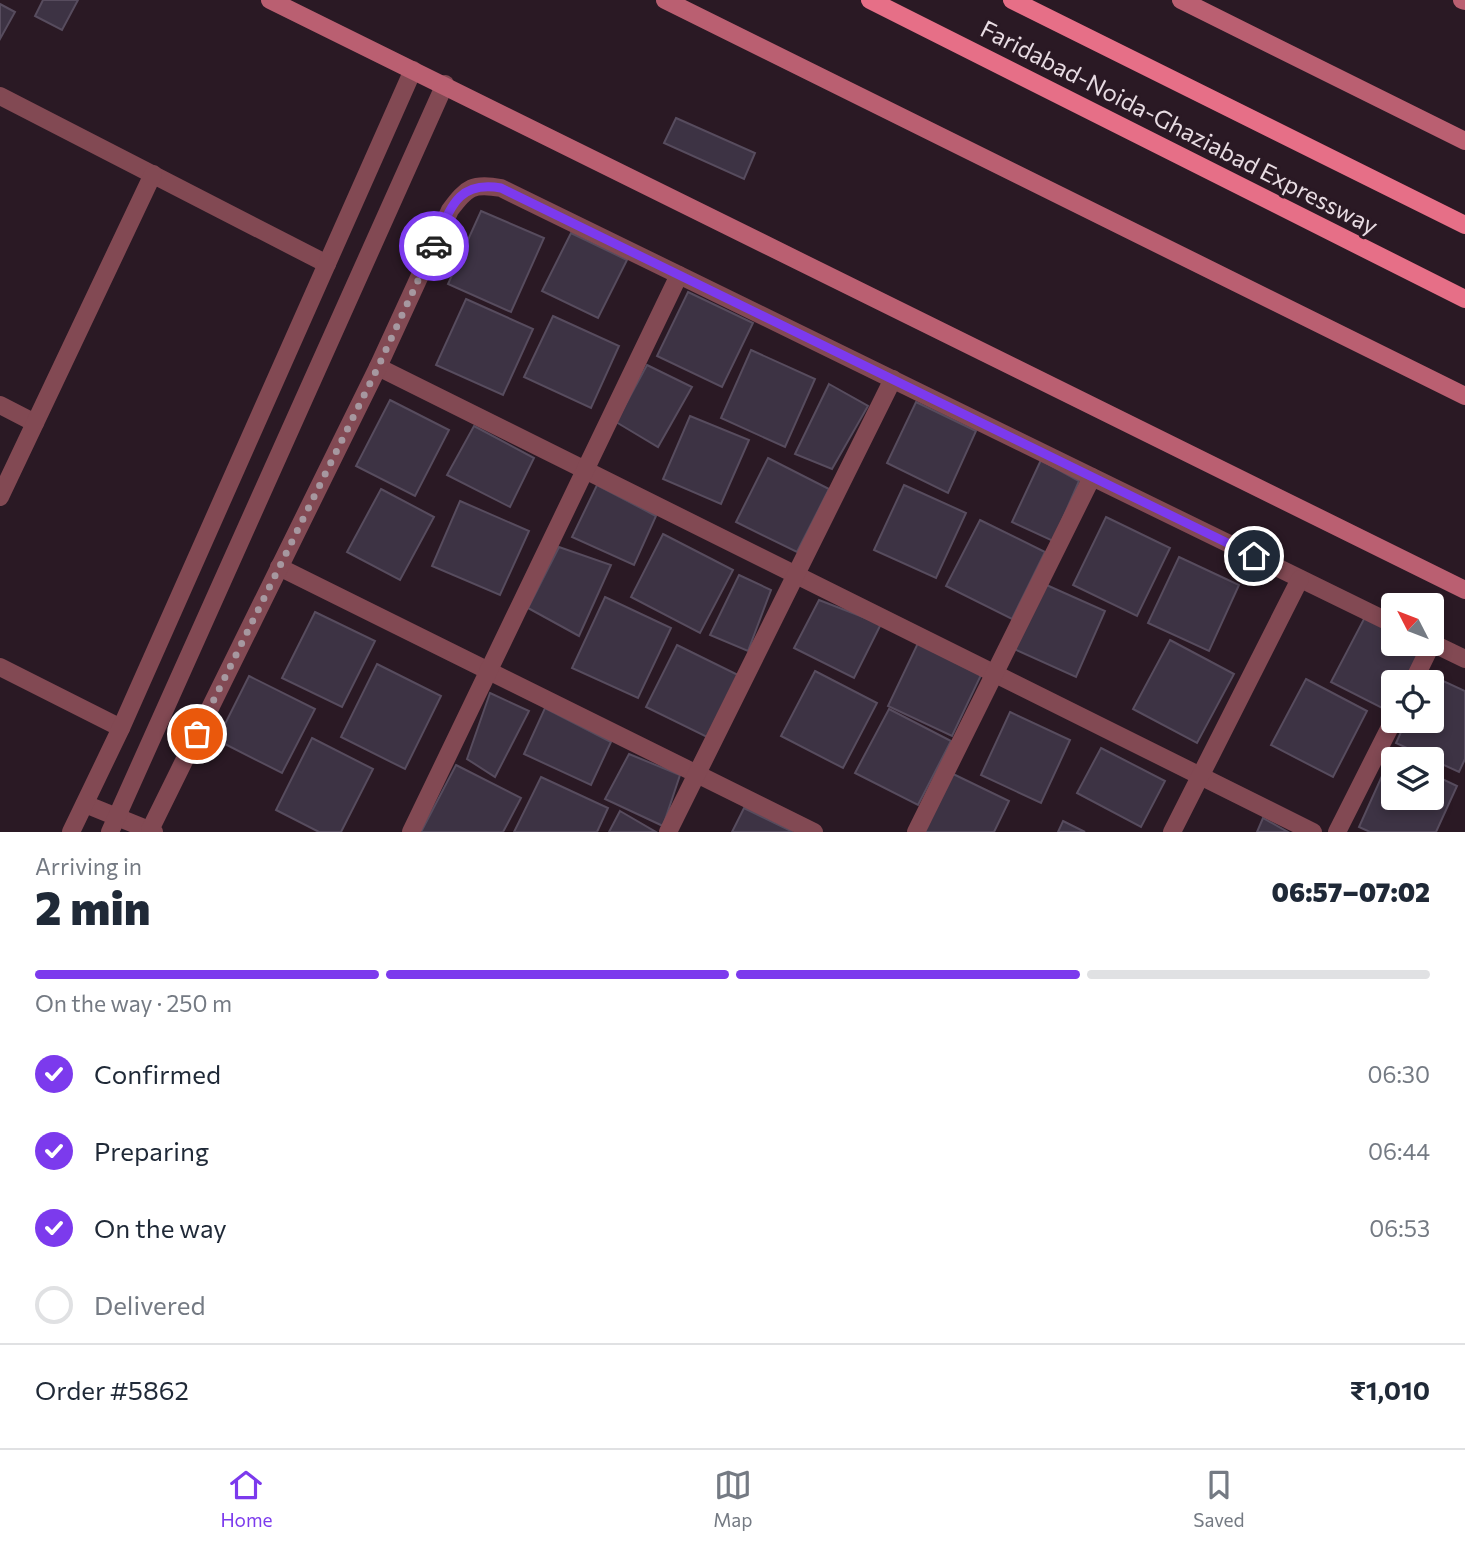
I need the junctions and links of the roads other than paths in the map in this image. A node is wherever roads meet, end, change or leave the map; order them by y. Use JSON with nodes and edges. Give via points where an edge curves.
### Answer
{"nodes":[{"id":1,"x":270,"y":0,"type":"edge"},
{"id":2,"x":666,"y":0,"type":"edge"},
{"id":3,"x":870,"y":0,"type":"edge"},
{"id":4,"x":1012,"y":0,"type":"edge"},
{"id":5,"x":1181,"y":0,"type":"edge"},
{"id":6,"x":413,"y":70,"type":"junction"},
{"id":7,"x":445,"y":84,"type":"junction"},
{"id":8,"x":0,"y":96,"type":"edge"},
{"id":9,"x":1465,"y":141,"type":"edge"},
{"id":10,"x":153,"y":174,"type":"junction"},
{"id":11,"x":1465,"y":225,"type":"edge"},
{"id":12,"x":327,"y":264,"type":"junction"},
{"id":13,"x":679,"y":275,"type":"junction"},
{"id":14,"x":1465,"y":299,"type":"edge"},
{"id":15,"x":378,"y":367,"type":"junction"},
{"id":16,"x":893,"y":379,"type":"junction"},
{"id":17,"x":1465,"y":396,"type":"edge"},
{"id":18,"x":0,"y":405,"type":"edge"},
{"id":19,"x":35,"y":423,"type":"junction"},
{"id":20,"x":585,"y":471,"type":"junction"},
{"id":21,"x":1092,"y":477,"type":"junction"},
{"id":22,"x":0,"y":497,"type":"edge"},
{"id":23,"x":279,"y":567,"type":"junction"},
{"id":24,"x":795,"y":575,"type":"junction"},
{"id":25,"x":1300,"y":579,"type":"junction"},
{"id":26,"x":1465,"y":590,"type":"edge"},
{"id":27,"x":1381,"y":618,"type":"edge"},
{"id":28,"x":1444,"y":649,"type":"edge"},
{"id":29,"x":1465,"y":659,"type":"edge"},
{"id":30,"x":0,"y":667,"type":"edge"},
{"id":31,"x":488,"y":671,"type":"junction"},
{"id":32,"x":994,"y":674,"type":"junction"},
{"id":33,"x":121,"y":728,"type":"junction"},
{"id":34,"x":1387,"y":733,"type":"edge"},
{"id":35,"x":697,"y":774,"type":"junction"},
{"id":36,"x":1201,"y":777,"type":"junction"},
{"id":37,"x":85,"y":804,"type":"junction"},
{"id":38,"x":114,"y":824,"type":"edge"},
{"id":39,"x":152,"y":831,"type":"edge"},
{"id":40,"x":71,"y":832,"type":"edge"},
{"id":41,"x":411,"y":832,"type":"edge"},
{"id":42,"x":668,"y":832,"type":"edge"},
{"id":43,"x":814,"y":832,"type":"edge"},
{"id":44,"x":916,"y":832,"type":"edge"},
{"id":45,"x":1172,"y":832,"type":"edge"},
{"id":46,"x":1313,"y":832,"type":"edge"},
{"id":47,"x":1337,"y":832,"type":"edge"}],
"edges":[{"from":1,"to":6,"type":"street"},
{"from":2,"to":17,"type":"street"},
{"from":3,"to":14,"type":"main road","name":"Faridabad-Noida-Ghaziabad Expressway"},
{"from":4,"to":11,"type":"main road","name":"Faridabad-Noida-Ghaziabad Expressway"},
{"from":5,"to":9,"type":"street"},
{"from":6,"to":7,"type":"street"},
{"from":6,"to":12,"type":"street"},
{"from":7,"to":26,"type":"street"},
{"from":7,"to":38,"type":"street"},
{"from":8,"to":10,"type":"street"},
{"from":10,"to":12,"type":"street"},
{"from":10,"to":19,"type":"street"},
{"from":12,"to":33,"type":"street"},
{"from":13,"to":15,"type":"street","via":[[501,188],[481,184],[465,191],[450,210]]},
{"from":13,"to":16,"type":"street"},
{"from":13,"to":20,"type":"street"},
{"from":15,"to":20,"type":"street"},
{"from":15,"to":23,"type":"street"},
{"from":16,"to":21,"type":"street"},
{"from":16,"to":24,"type":"street"},
{"from":18,"to":19,"type":"street"},
{"from":19,"to":22,"type":"street"},
{"from":20,"to":24,"type":"street"},
{"from":20,"to":31,"type":"street"},
{"from":21,"to":25,"type":"street"},
{"from":21,"to":32,"type":"street"},
{"from":23,"to":31,"type":"street"},
{"from":23,"to":39,"type":"street"},
{"from":24,"to":32,"type":"street"},
{"from":24,"to":35,"type":"street"},
{"from":25,"to":27,"type":"street"},
{"from":25,"to":36,"type":"street"},
{"from":28,"to":29,"type":"street"},
{"from":30,"to":33,"type":"street"},
{"from":31,"to":35,"type":"street"},
{"from":31,"to":41,"type":"street"},
{"from":32,"to":36,"type":"street"},
{"from":32,"to":44,"type":"street"},
{"from":33,"to":37,"type":"street"},
{"from":34,"to":47,"type":"street"},
{"from":35,"to":42,"type":"street"},
{"from":35,"to":43,"type":"street"},
{"from":36,"to":45,"type":"street"},
{"from":36,"to":46,"type":"street"},
{"from":37,"to":38,"type":"street"},
{"from":37,"to":40,"type":"street"},
{"from":38,"to":39,"type":"street"}]}
